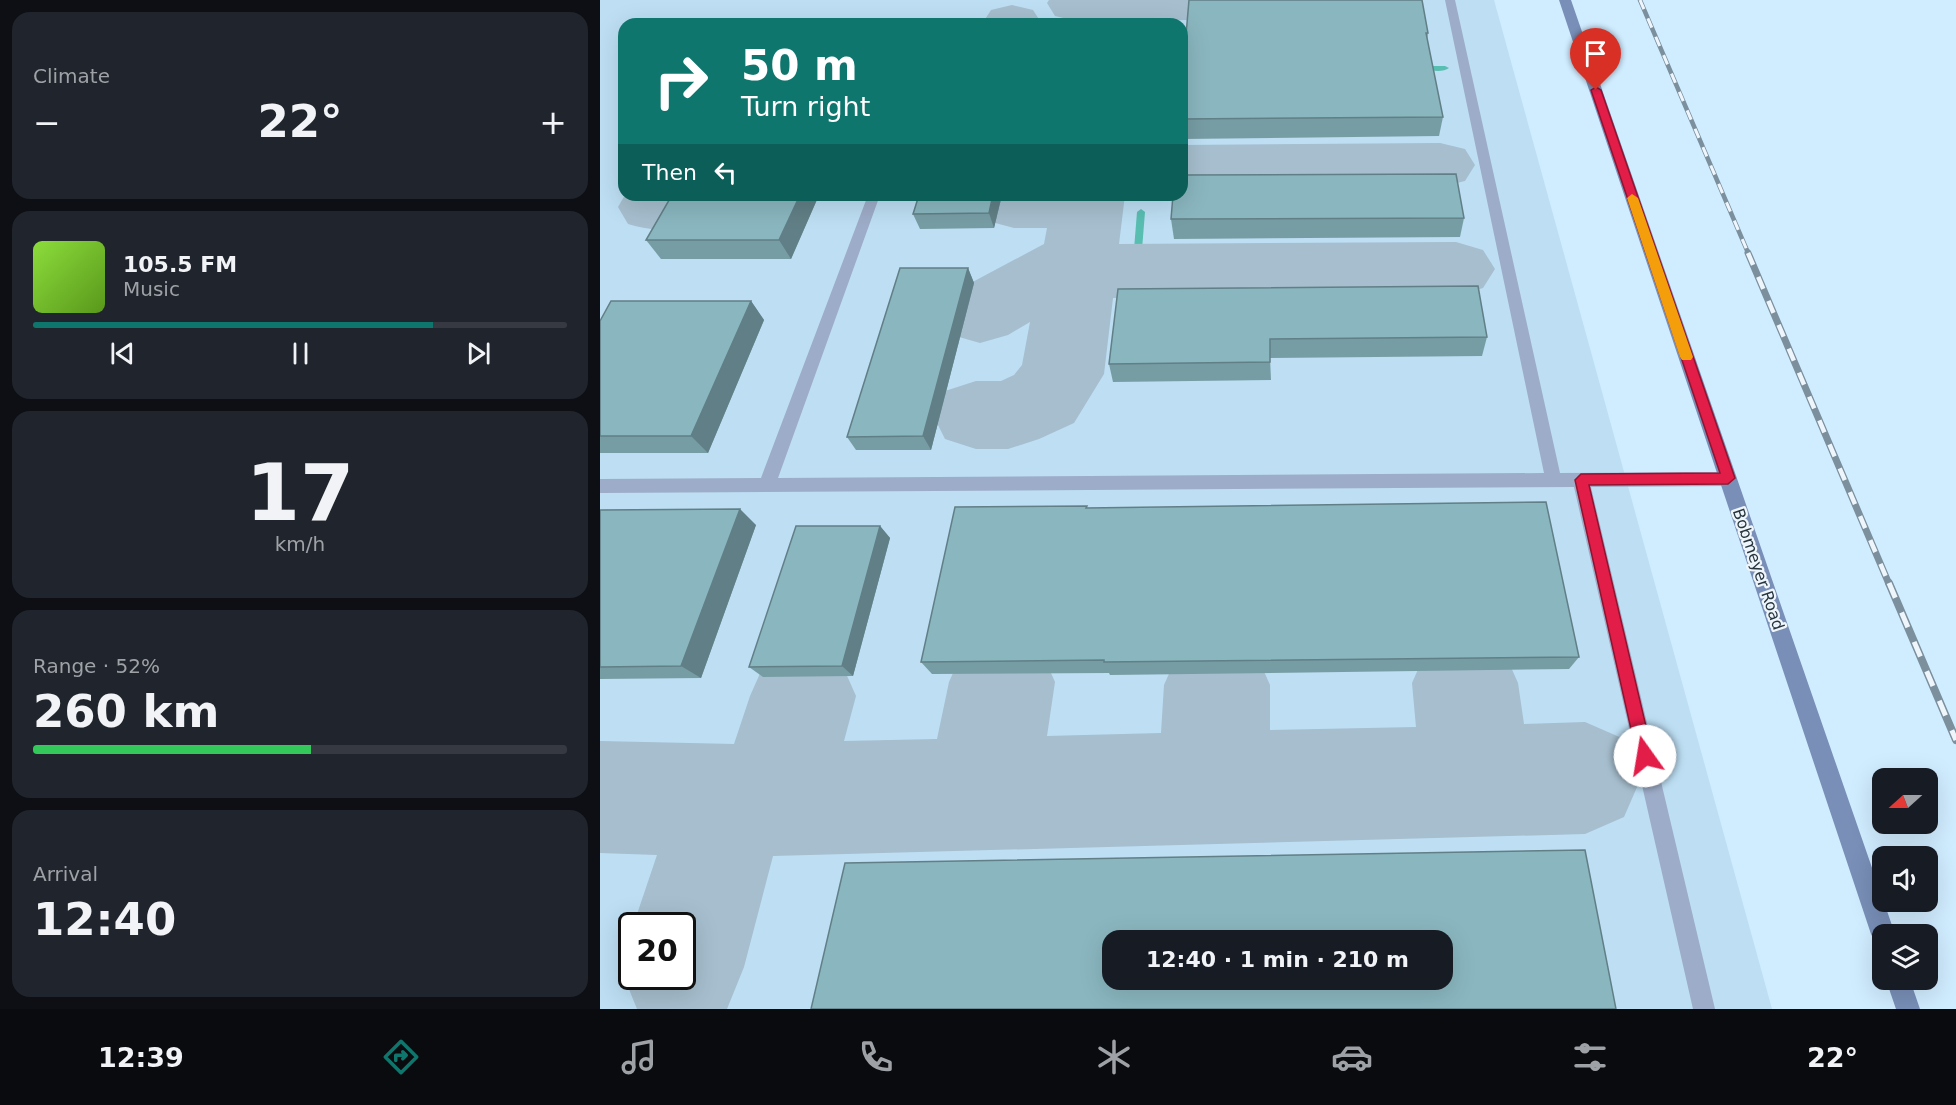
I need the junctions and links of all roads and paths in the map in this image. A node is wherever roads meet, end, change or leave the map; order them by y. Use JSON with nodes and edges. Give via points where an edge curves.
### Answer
{"nodes":[{"id":1,"x":1450,"y":0,"type":"edge"},
{"id":2,"x":1565,"y":0,"type":"edge"},
{"id":3,"x":872,"y":201,"type":"edge"},
{"id":4,"x":1728,"y":478,"type":"junction"},
{"id":5,"x":1553,"y":480,"type":"junction"},
{"id":6,"x":1581,"y":480,"type":"junction"},
{"id":7,"x":767,"y":485,"type":"junction"},
{"id":8,"x":600,"y":486,"type":"edge"},
{"id":9,"x":1880,"y":924,"type":"edge"},
{"id":10,"x":1901,"y":990,"type":"edge"},
{"id":11,"x":1704,"y":1009,"type":"edge"},
{"id":12,"x":1908,"y":1009,"type":"edge"}],
"edges":[{"from":1,"to":5,"type":"lane"},
{"from":2,"to":4,"type":"street","name":"Bobmeyer Road"},
{"from":3,"to":7,"type":"lane"},
{"from":4,"to":6,"type":"lane"},
{"from":4,"to":9,"type":"street","name":"Bobmeyer Road"},
{"from":5,"to":6,"type":"lane"},
{"from":5,"to":7,"type":"lane"},
{"from":6,"to":11,"type":"lane"},
{"from":7,"to":8,"type":"lane"},
{"from":10,"to":12,"type":"street"}]}
